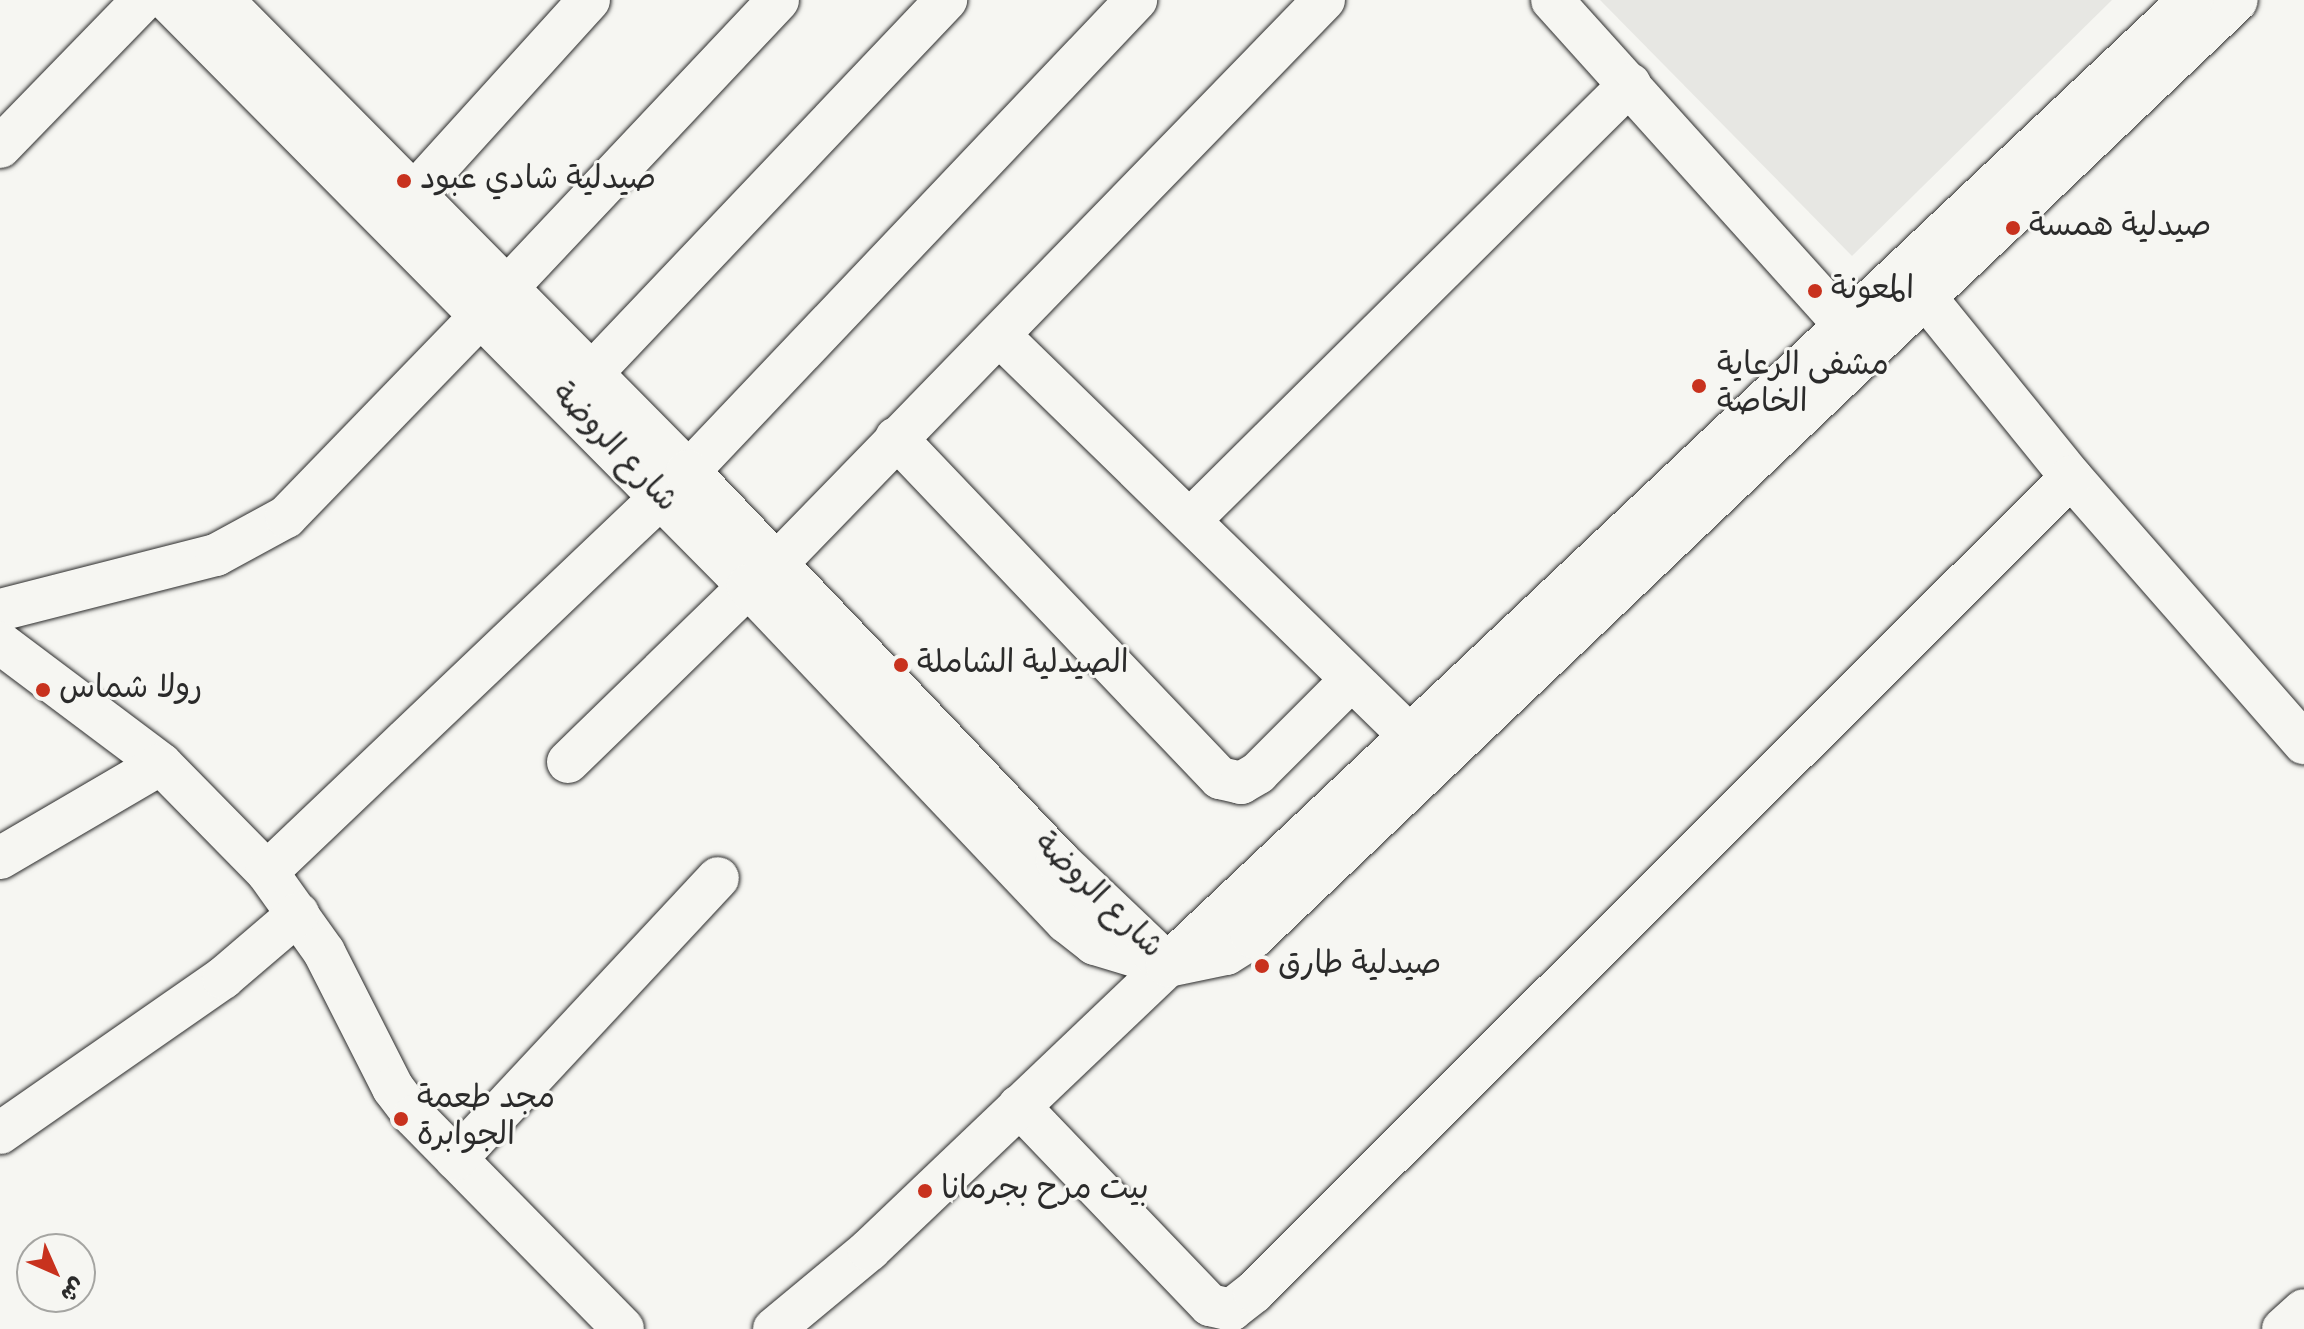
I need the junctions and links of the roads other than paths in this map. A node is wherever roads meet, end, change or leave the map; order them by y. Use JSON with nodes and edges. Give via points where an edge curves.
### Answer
{"nodes":[{"id":1,"x":143,"y":0,"type":"edge"},
{"id":2,"x":169,"y":0,"type":"edge"},
{"id":3,"x":589,"y":0,"type":"edge"},
{"id":4,"x":778,"y":0,"type":"edge"},
{"id":5,"x":946,"y":0,"type":"edge"},
{"id":6,"x":1136,"y":0,"type":"edge"},
{"id":7,"x":1324,"y":0,"type":"edge"},
{"id":8,"x":1552,"y":0,"type":"edge"},
{"id":9,"x":2191,"y":0,"type":"edge"},
{"id":10,"x":2236,"y":0,"type":"edge"},
{"id":11,"x":226,"y":2,"type":"edge"},
{"id":12,"x":1630,"y":84,"type":"junction"},
{"id":13,"x":0,"y":147,"type":"edge"},
{"id":14,"x":415,"y":192,"type":"junction"},
{"id":15,"x":1916,"y":284,"type":"junction"},
{"id":16,"x":494,"y":302,"type":"junction"},
{"id":17,"x":1846,"y":327,"type":"junction"},
{"id":18,"x":1001,"y":337,"type":"junction"},
{"id":19,"x":591,"y":374,"type":"junction"},
{"id":20,"x":896,"y":438,"type":"junction"},
{"id":21,"x":2071,"y":477,"type":"junction"},
{"id":22,"x":674,"y":485,"type":"junction"},
{"id":23,"x":1191,"y":519,"type":"junction"},
{"id":24,"x":763,"y":574,"type":"junction"},
{"id":25,"x":0,"y":610,"type":"edge"},
{"id":26,"x":0,"y":643,"type":"edge"},
{"id":27,"x":1350,"y":681,"type":"junction"},
{"id":28,"x":1411,"y":737,"type":"junction"},
{"id":29,"x":2304,"y":743,"type":"edge"},
{"id":30,"x":568,"y":762,"type":"dead end"},
{"id":31,"x":161,"y":764,"type":"junction"},
{"id":32,"x":0,"y":858,"type":"edge"},
{"id":33,"x":267,"y":872,"type":"junction"},
{"id":34,"x":718,"y":878,"type":"dead end"},
{"id":35,"x":298,"y":914,"type":"junction"},
{"id":36,"x":1168,"y":965,"type":"junction"},
{"id":37,"x":1019,"y":1106,"type":"junction"},
{"id":38,"x":0,"y":1133,"type":"edge"},
{"id":39,"x":456,"y":1159,"type":"junction"},
{"id":40,"x":2304,"y":1310,"type":"edge"},
{"id":41,"x":623,"y":1329,"type":"edge"},
{"id":42,"x":774,"y":1329,"type":"edge"},
{"id":43,"x":2283,"y":1329,"type":"edge"}],
"edges":[{"from":1,"to":13,"type":"street"},
{"from":2,"to":16,"type":"street","name":"شارع الروضة"},
{"from":3,"to":14,"type":"street"},
{"from":4,"to":16,"type":"street"},
{"from":5,"to":19,"type":"street"},
{"from":6,"to":22,"type":"street"},
{"from":7,"to":18,"type":"street"},
{"from":8,"to":12,"type":"street"},
{"from":9,"to":15,"type":"street"},
{"from":10,"to":15,"type":"street"},
{"from":11,"to":14,"type":"street","name":"شارع الروضة"},
{"from":12,"to":17,"type":"street"},
{"from":12,"to":23,"type":"street"},
{"from":14,"to":16,"type":"street","name":"شارع الروضة"},
{"from":15,"to":17,"type":"street"},
{"from":15,"to":21,"type":"street"},
{"from":15,"to":36,"type":"street","via":[[1253,936],[1226,953]]},
{"from":16,"to":19,"type":"street","name":"شارع الروضة"},
{"from":16,"to":22,"type":"street","name":"شارع الروضة"},
{"from":16,"to":25,"type":"street","via":[[286,517],[216,555]]},
{"from":17,"to":28,"type":"street"},
{"from":18,"to":20,"type":"street"},
{"from":18,"to":23,"type":"street"},
{"from":19,"to":22,"type":"street","name":"شارع الروضة"},
{"from":20,"to":24,"type":"street"},
{"from":20,"to":27,"type":"street","via":[[1220,778],[1241,783],[1258,773]]},
{"from":21,"to":29,"type":"street"},
{"from":21,"to":37,"type":"street","via":[[1231,1310],[1210,1305]]},
{"from":22,"to":24,"type":"street","name":"شارع الروضة"},
{"from":22,"to":33,"type":"street"},
{"from":23,"to":27,"type":"street"},
{"from":24,"to":30,"type":"street"},
{"from":24,"to":36,"type":"street","name":"شارع الروضة","via":[[1067,921],[1095,943]]},
{"from":26,"to":31,"type":"street"},
{"from":27,"to":28,"type":"street"},
{"from":28,"to":36,"type":"street"},
{"from":31,"to":32,"type":"street"},
{"from":31,"to":33,"type":"street"},
{"from":33,"to":35,"type":"street"},
{"from":34,"to":39,"type":"street"},
{"from":35,"to":38,"type":"street","via":[[223,978]]},
{"from":35,"to":39,"type":"street","via":[[324,952],[393,1088]]},
{"from":36,"to":37,"type":"street"},
{"from":37,"to":42,"type":"street","via":[[869,1250]]},
{"from":39,"to":41,"type":"street"},
{"from":40,"to":43,"type":"street"}]}
